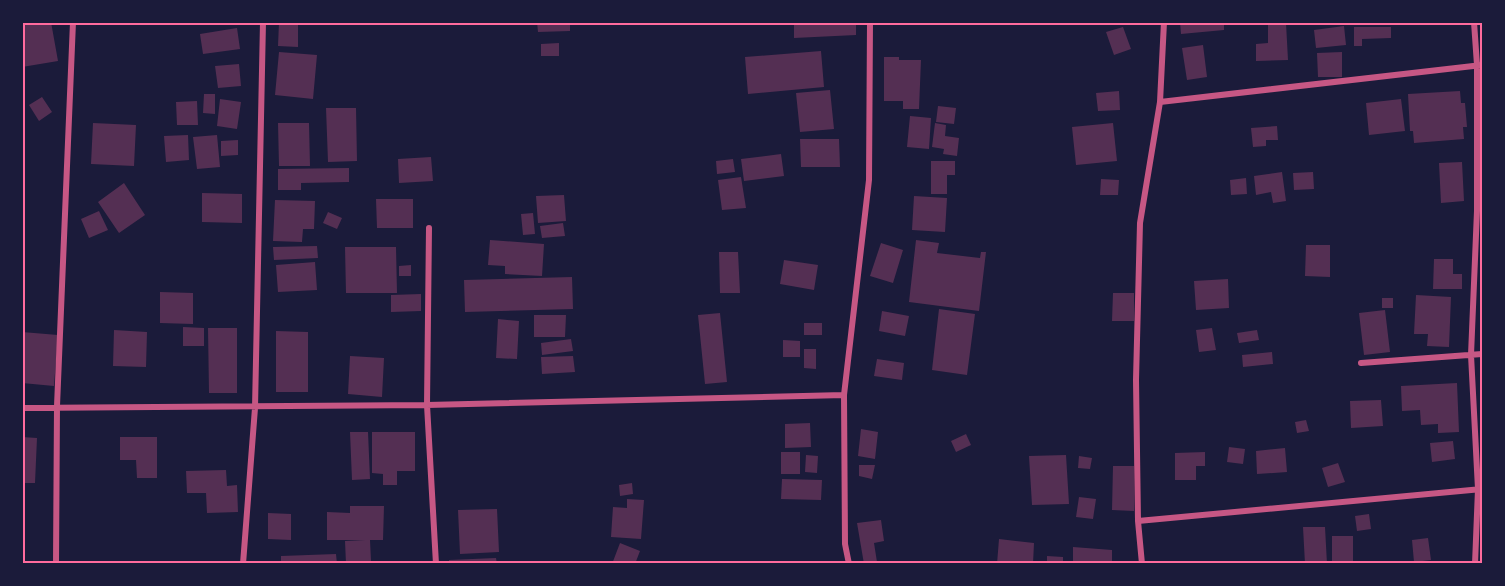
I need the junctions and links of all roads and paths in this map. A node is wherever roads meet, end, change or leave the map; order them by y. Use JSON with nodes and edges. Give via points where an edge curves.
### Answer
{"nodes":[{"id":1,"x":73,"y":22,"type":"edge"},
{"id":2,"x":263,"y":22,"type":"edge"},
{"id":3,"x":870,"y":22,"type":"edge"},
{"id":4,"x":1164,"y":22,"type":"edge"},
{"id":5,"x":1474,"y":22,"type":"edge"},
{"id":6,"x":1480,"y":65,"type":"edge"},
{"id":7,"x":1160,"y":102,"type":"junction"},
{"id":8,"x":429,"y":228,"type":"dead end"},
{"id":9,"x":1482,"y":354,"type":"edge"},
{"id":10,"x":1471,"y":355,"type":"junction"},
{"id":11,"x":1361,"y":363,"type":"dead end"},
{"id":12,"x":844,"y":395,"type":"junction"},
{"id":13,"x":427,"y":405,"type":"junction"},
{"id":14,"x":57,"y":406,"type":"junction"},
{"id":15,"x":22,"y":408,"type":"edge"},
{"id":16,"x":255,"y":408,"type":"junction"},
{"id":17,"x":1480,"y":489,"type":"edge"},
{"id":18,"x":1138,"y":520,"type":"junction"},
{"id":19,"x":56,"y":564,"type":"edge"},
{"id":20,"x":243,"y":564,"type":"edge"},
{"id":21,"x":436,"y":564,"type":"edge"},
{"id":22,"x":849,"y":564,"type":"edge"},
{"id":23,"x":1142,"y":564,"type":"edge"},
{"id":24,"x":1475,"y":564,"type":"edge"}],
"edges":[{"from":1,"to":14,"type":"street"},
{"from":2,"to":16,"type":"street"},
{"from":3,"to":12,"type":"street","via":[[869,180]]},
{"from":4,"to":7,"type":"street"},
{"from":5,"to":6,"type":"street"},
{"from":6,"to":7,"type":"street"},
{"from":6,"to":10,"type":"street"},
{"from":7,"to":18,"type":"street","via":[[1140,223]]},
{"from":8,"to":13,"type":"street"},
{"from":9,"to":10,"type":"street"},
{"from":10,"to":11,"type":"street"},
{"from":10,"to":17,"type":"street"},
{"from":12,"to":13,"type":"street"},
{"from":12,"to":22,"type":"street","via":[[845,544]]},
{"from":13,"to":16,"type":"street"},
{"from":13,"to":21,"type":"street"},
{"from":14,"to":15,"type":"street"},
{"from":14,"to":16,"type":"street"},
{"from":14,"to":19,"type":"street"},
{"from":16,"to":20,"type":"street"},
{"from":17,"to":18,"type":"street"},
{"from":17,"to":24,"type":"street"},
{"from":18,"to":23,"type":"street"}]}
